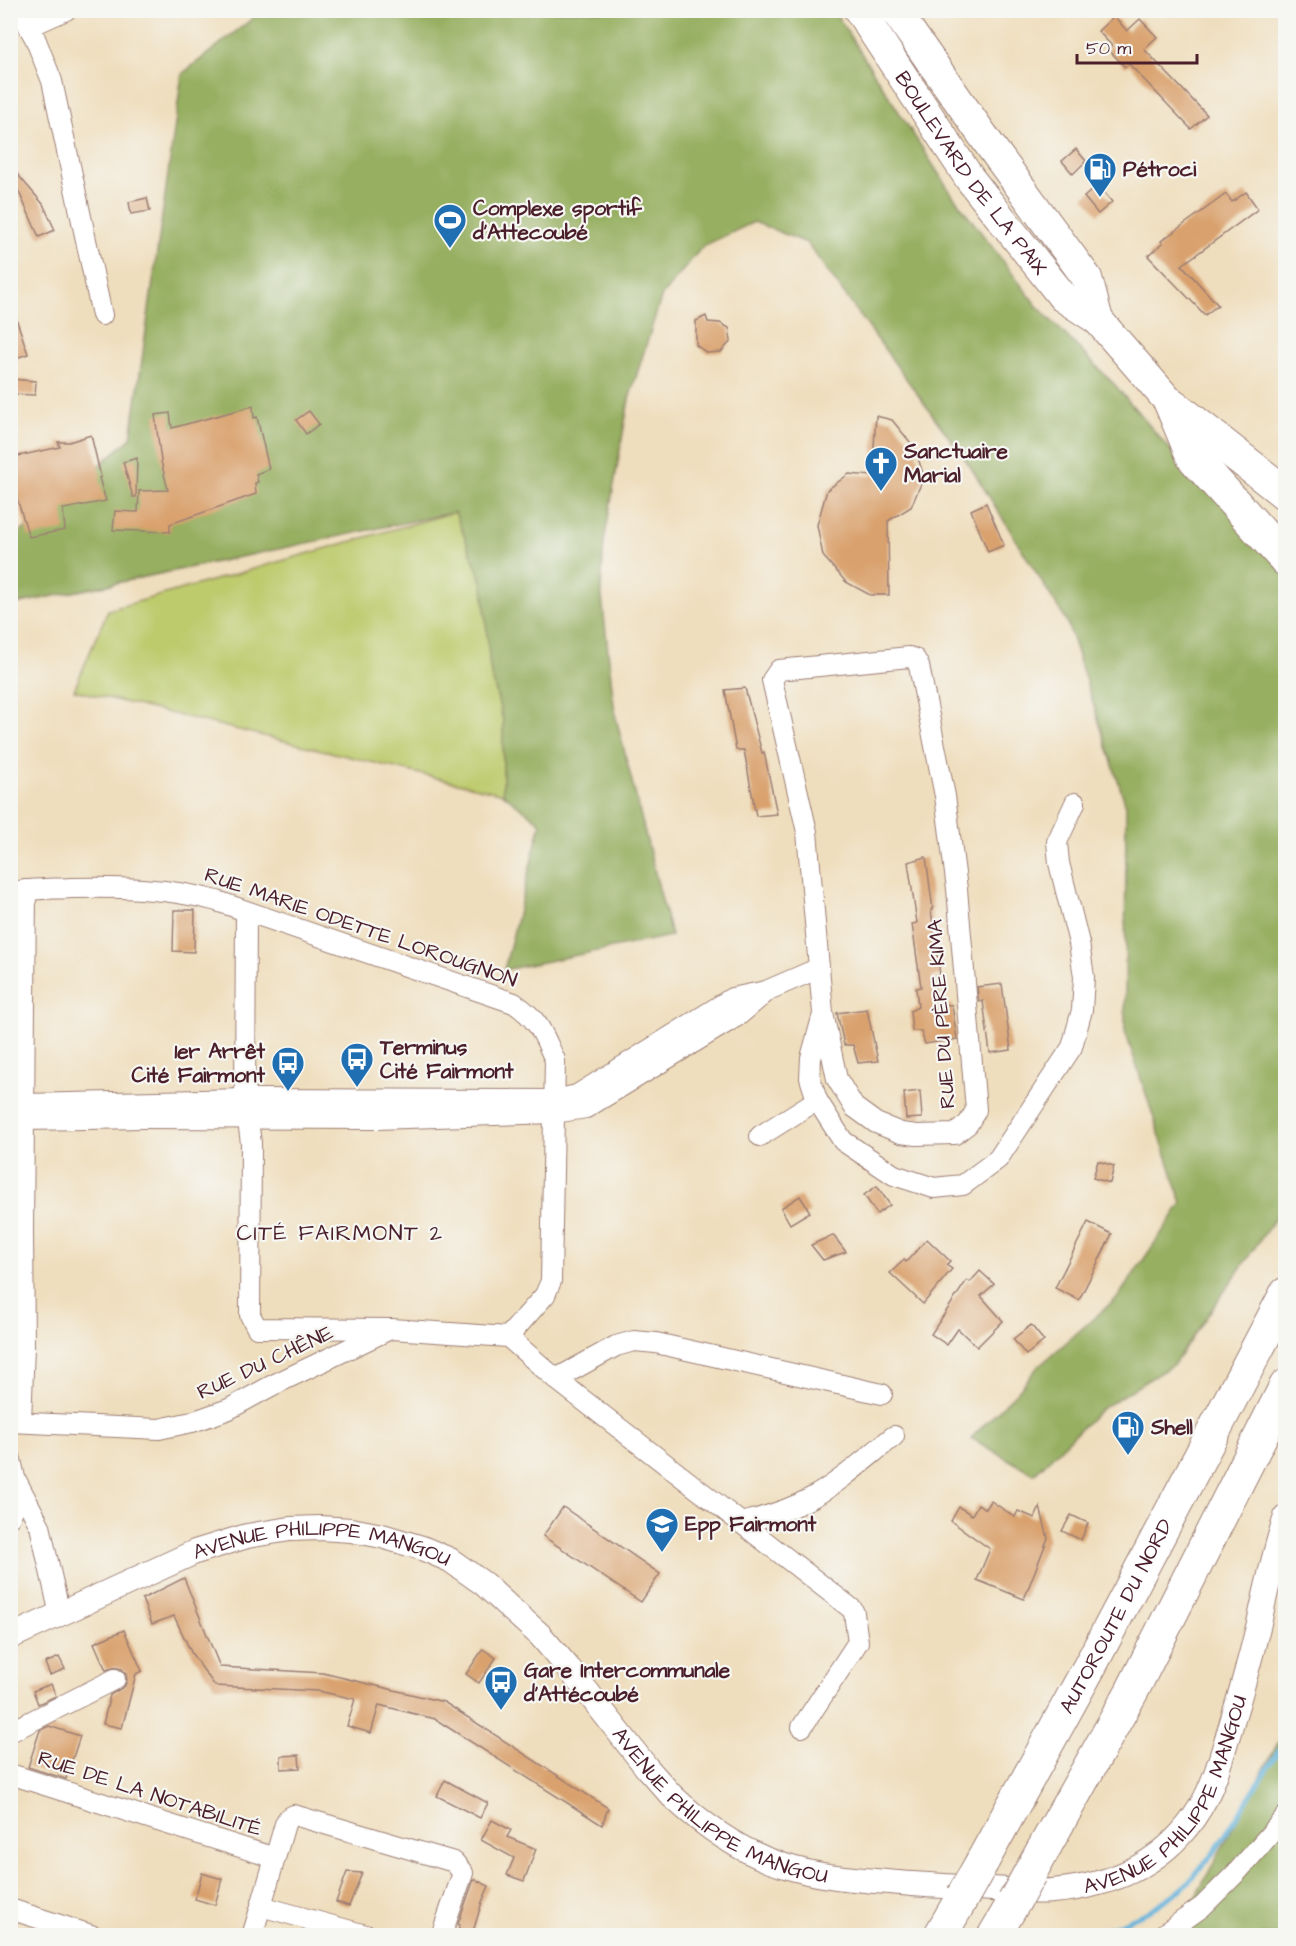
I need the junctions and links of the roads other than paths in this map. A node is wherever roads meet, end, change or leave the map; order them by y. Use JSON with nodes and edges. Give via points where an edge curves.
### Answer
{"nodes":[{"id":1,"x":66,"y":10,"type":"edge"},
{"id":2,"x":859,"y":10,"type":"edge"},
{"id":3,"x":894,"y":10,"type":"edge"},
{"id":4,"x":24,"y":19,"type":"edge"},
{"id":5,"x":102,"y":315,"type":"dead end"},
{"id":6,"x":1098,"y":320,"type":"junction"},
{"id":7,"x":1171,"y":404,"type":"junction"},
{"id":8,"x":1286,"y":494,"type":"edge"},
{"id":9,"x":1286,"y":526,"type":"edge"},
{"id":10,"x":1286,"y":560,"type":"edge"},
{"id":11,"x":1075,"y":803,"type":"dead end"},
{"id":12,"x":18,"y":891,"type":"edge"},
{"id":13,"x":246,"y":912,"type":"junction"},
{"id":14,"x":819,"y":968,"type":"junction"},
{"id":15,"x":823,"y":1013,"type":"junction"},
{"id":16,"x":245,"y":1099,"type":"junction"},
{"id":17,"x":817,"y":1100,"type":"junction"},
{"id":18,"x":554,"y":1106,"type":"junction"},
{"id":19,"x":378,"y":1109,"type":"junction"},
{"id":20,"x":18,"y":1113,"type":"edge"},
{"id":21,"x":246,"y":1119,"type":"junction"},
{"id":22,"x":760,"y":1136,"type":"dead end"},
{"id":23,"x":17,"y":1233,"type":"edge"},
{"id":24,"x":1286,"y":1294,"type":"edge"},
{"id":25,"x":392,"y":1329,"type":"junction"},
{"id":26,"x":508,"y":1337,"type":"junction"},
{"id":27,"x":556,"y":1379,"type":"junction"},
{"id":28,"x":1286,"y":1386,"type":"edge"},
{"id":29,"x":882,"y":1394,"type":"dead end"},
{"id":30,"x":16,"y":1422,"type":"edge"},
{"id":31,"x":894,"y":1436,"type":"dead end"},
{"id":32,"x":10,"y":1456,"type":"edge"},
{"id":33,"x":15,"y":1478,"type":"junction"},
{"id":34,"x":10,"y":1517,"type":"edge"},
{"id":35,"x":1286,"y":1517,"type":"edge"},
{"id":36,"x":741,"y":1523,"type":"junction"},
{"id":37,"x":60,"y":1615,"type":"junction"},
{"id":38,"x":10,"y":1636,"type":"edge"},
{"id":39,"x":115,"y":1680,"type":"dead end"},
{"id":40,"x":802,"y":1728,"type":"dead end"},
{"id":41,"x":10,"y":1732,"type":"edge"},
{"id":42,"x":10,"y":1773,"type":"edge"},
{"id":43,"x":1286,"y":1816,"type":"edge"},
{"id":44,"x":275,"y":1858,"type":"junction"},
{"id":45,"x":261,"y":1906,"type":"junction"},
{"id":46,"x":10,"y":1909,"type":"edge"},
{"id":47,"x":94,"y":1935,"type":"edge"},
{"id":48,"x":252,"y":1935,"type":"edge"},
{"id":49,"x":369,"y":1935,"type":"edge"},
{"id":50,"x":441,"y":1935,"type":"edge"},
{"id":51,"x":940,"y":1935,"type":"edge"},
{"id":52,"x":994,"y":1935,"type":"edge"},
{"id":53,"x":1161,"y":1935,"type":"edge"}],
"edges":[{"from":1,"to":4,"type":"street"},
{"from":2,"to":6,"type":"main road","name":"BOULEVARD DE LA PAIX","via":[[970,179],[1063,297]]},
{"from":3,"to":6,"type":"main road","name":"BOULEVARD DE LA PAIX","via":[[1087,278]]},
{"from":4,"to":5,"type":"street","via":[[52,81]]},
{"from":6,"to":7,"type":"main road","name":"BOULEVARD DE LA PAIX"},
{"from":7,"to":8,"type":"highway"},
{"from":7,"to":9,"type":"highway"},
{"from":7,"to":10,"type":"highway","via":[[1193,457]]},
{"from":11,"to":17,"type":"street","via":[[1057,842],[1079,943],[1084,977],[1082,1010],[1072,1047],[998,1159],[963,1185],[933,1188],[894,1175],[843,1141]]},
{"from":12,"to":13,"type":"street","name":"RUE MARIE ODETTE LOROUGNON","via":[[111,887],[184,892]]},
{"from":12,"to":20,"type":"street"},
{"from":13,"to":16,"type":"street"},
{"from":13,"to":18,"type":"street","name":"RUE MARIE ODETTE LOROUGNON","via":[[514,1003],[532,1016],[555,1060]]},
{"from":14,"to":15,"type":"street","name":"RUE DU PÈRE KIMA"},
{"from":14,"to":15,"type":"street","name":"RUE DU PÈRE KIMA","via":[[807,832],[772,680],[779,670],[909,657],[915,659],[921,677],[945,796],[957,889],[976,1110],[968,1124],[955,1134],[901,1133],[876,1123],[854,1107],[837,1079]]},
{"from":14,"to":18,"type":"street","via":[[766,991],[739,1015],[586,1108]]},
{"from":15,"to":17,"type":"street","via":[[811,1058],[810,1078]]},
{"from":16,"to":19,"type":"street"},
{"from":16,"to":20,"type":"street"},
{"from":16,"to":21,"type":"street"},
{"from":17,"to":22,"type":"street"},
{"from":18,"to":19,"type":"street"},
{"from":18,"to":26,"type":"street","name":"RUE MARIE ODETTE LOROUGNON","via":[[551,1281],[545,1295]]},
{"from":19,"to":21,"type":"street"},
{"from":20,"to":21,"type":"street"},
{"from":20,"to":23,"type":"street"},
{"from":21,"to":25,"type":"street","via":[[251,1143],[250,1315],[257,1328]]},
{"from":23,"to":30,"type":"street","via":[[24,1347]]},
{"from":24,"to":51,"type":"highway","name":"AUTOROUTE DU NORD","bridge":true,"via":[[1091,1664]]},
{"from":25,"to":26,"type":"street"},
{"from":25,"to":30,"type":"street","name":"RUE DU CHÊNE","via":[[229,1409],[192,1422],[159,1429]]},
{"from":26,"to":27,"type":"street"},
{"from":27,"to":29,"type":"street","via":[[616,1346],[634,1341]]},
{"from":27,"to":36,"type":"street"},
{"from":28,"to":52,"type":"highway","bridge":true,"via":[[1132,1692]]},
{"from":31,"to":36,"type":"street","via":[[813,1497],[777,1514]]},
{"from":32,"to":33,"type":"street"},
{"from":33,"to":34,"type":"street"},
{"from":33,"to":37,"type":"street","via":[[40,1526]]},
{"from":35,"to":37,"type":"street","name":"AVENUE PHILIPPE MANGOU","via":[[1235,1712],[1218,1768],[1200,1808],[1179,1837],[1154,1859],[1120,1876],[1050,1892],[828,1876],[782,1866],[741,1847],[672,1796],[540,1635],[491,1590],[450,1560],[382,1536],[320,1528],[247,1536],[195,1552]]},
{"from":36,"to":40,"type":"street","via":[[854,1613],[858,1642]]},
{"from":37,"to":38,"type":"street","name":"AVENUE PHILIPPE MANGOU"},
{"from":39,"to":41,"type":"street"},
{"from":42,"to":44,"type":"street","name":"RUE DE LA NOTABILITÉ"},
{"from":43,"to":53,"type":"street","via":[[1209,1899]]},
{"from":44,"to":45,"type":"street"},
{"from":44,"to":50,"type":"street","via":[[285,1824],[294,1815],[454,1862],[463,1873]]},
{"from":45,"to":48,"type":"street"},
{"from":45,"to":49,"type":"street"},
{"from":46,"to":47,"type":"street"}]}
